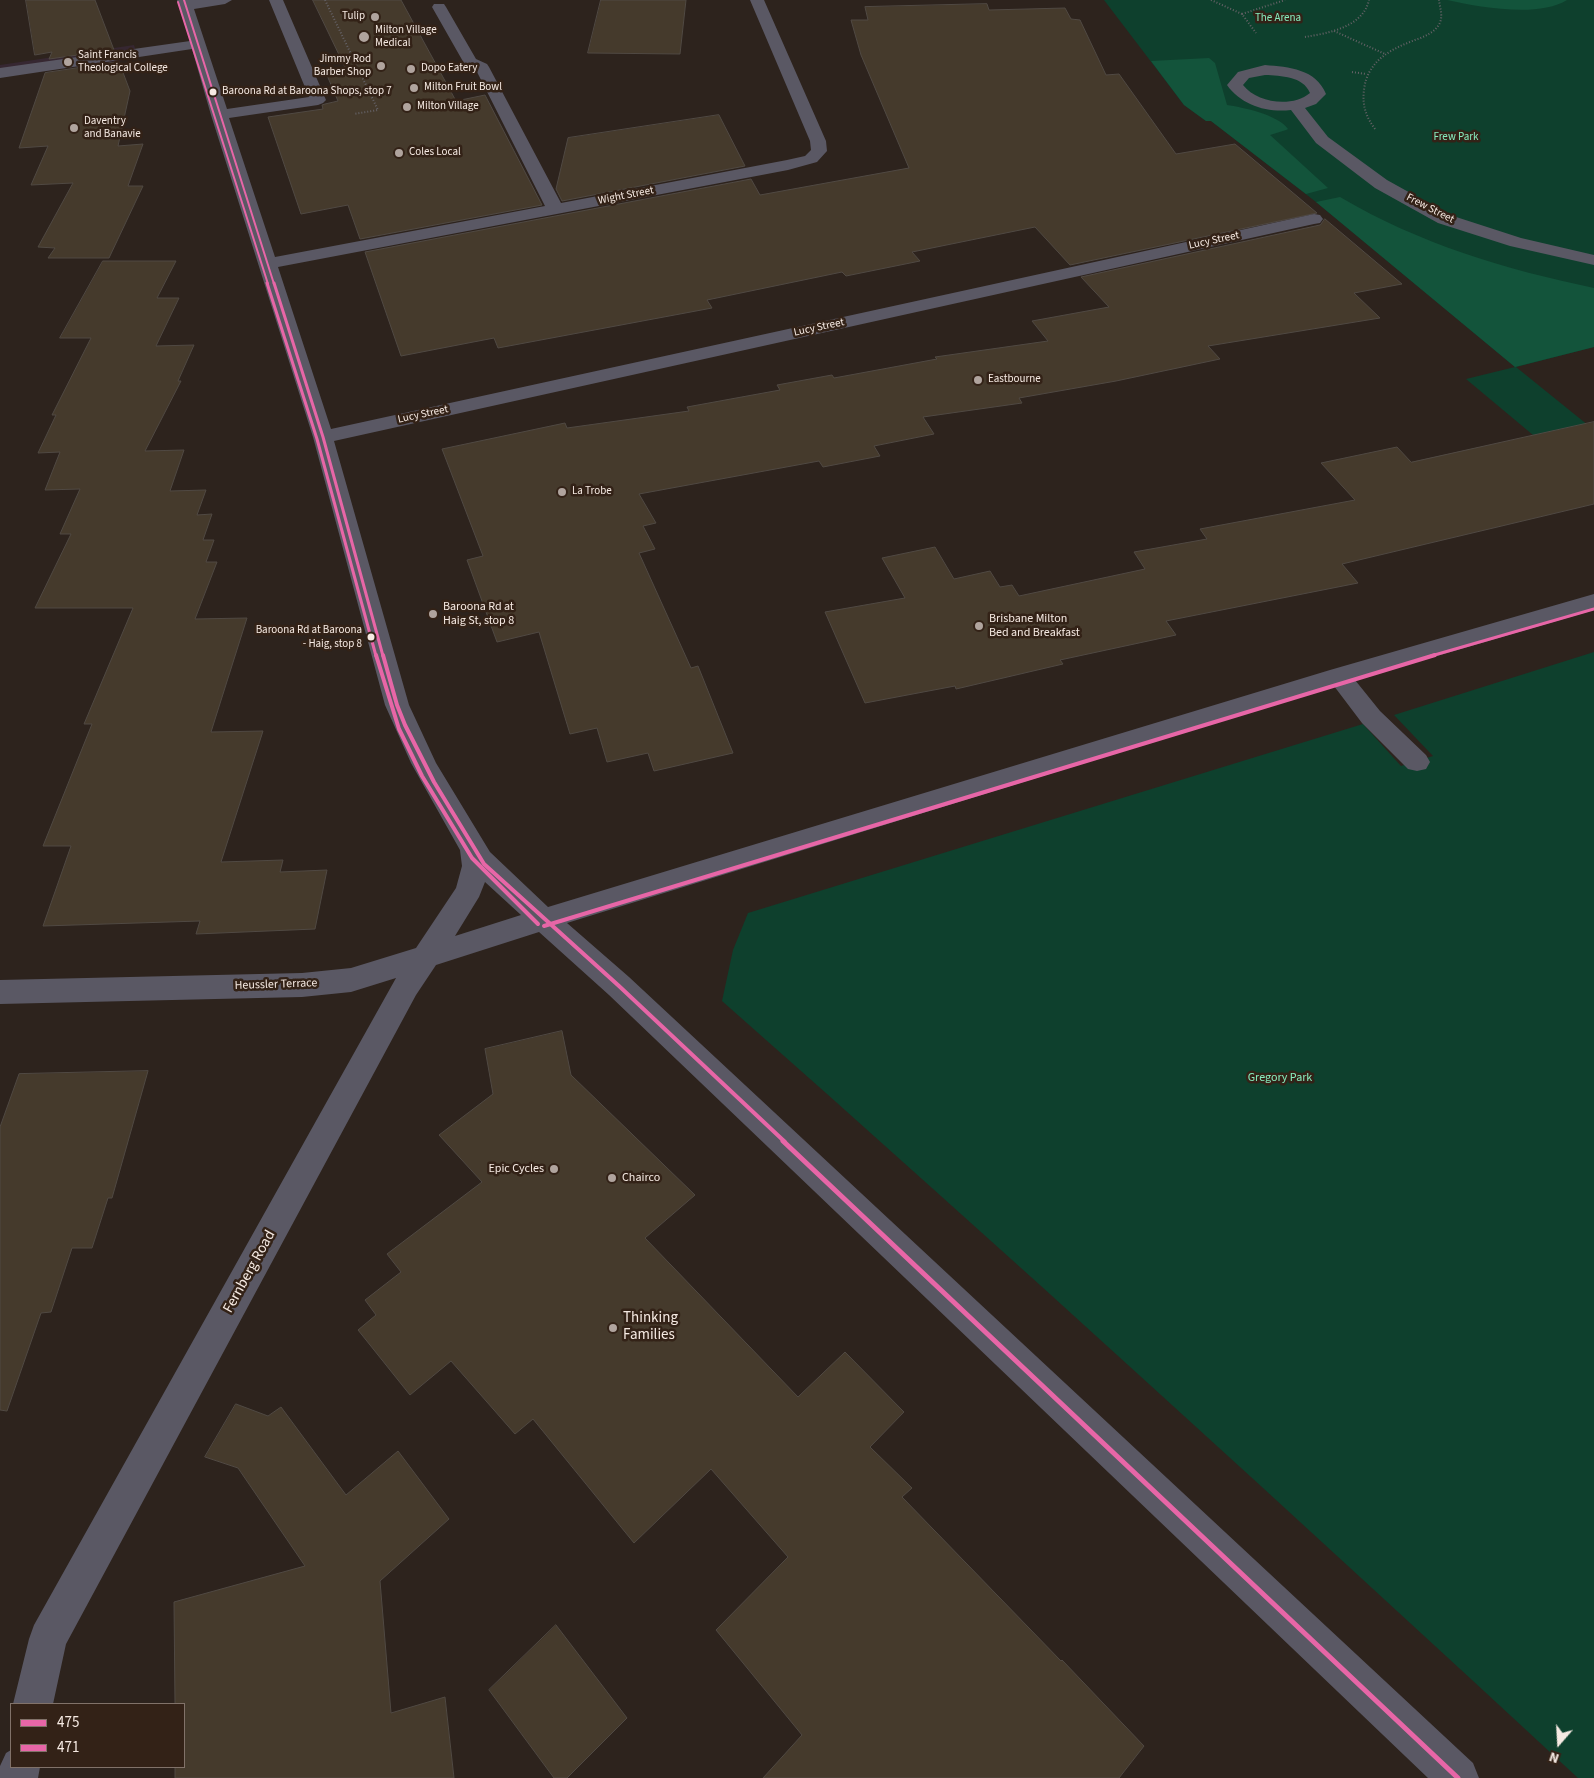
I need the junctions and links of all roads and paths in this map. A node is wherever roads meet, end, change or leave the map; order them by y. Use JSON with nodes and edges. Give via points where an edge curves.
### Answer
{"nodes":[{"id":1,"x":225,"y":0,"type":"edge"},
{"id":2,"x":276,"y":0,"type":"edge"},
{"id":3,"x":757,"y":0,"type":"edge"},
{"id":4,"x":1210,"y":0,"type":"edge"},
{"id":5,"x":1285,"y":0,"type":"edge"},
{"id":6,"x":1370,"y":0,"type":"edge"},
{"id":7,"x":1439,"y":0,"type":"edge"},
{"id":8,"x":185,"y":3,"type":"edge"},
{"id":9,"x":439,"y":7,"type":"dead end"},
{"id":10,"x":1242,"y":14,"type":"junction"},
{"id":11,"x":1334,"y":30,"type":"junction"},
{"id":12,"x":1268,"y":43,"type":"junction"},
{"id":13,"x":198,"y":44,"type":"junction"},
{"id":14,"x":1385,"y":54,"type":"junction"},
{"id":15,"x":1265,"y":70,"type":"junction"},
{"id":16,"x":0,"y":73,"type":"edge"},
{"id":17,"x":1295,"y":105,"type":"junction"},
{"id":18,"x":219,"y":115,"type":"junction"},
{"id":19,"x":1379,"y":132,"type":"dead end"},
{"id":20,"x":556,"y":210,"type":"junction"},
{"id":21,"x":1314,"y":219,"type":"dead end"},
{"id":22,"x":1594,"y":260,"type":"edge"},
{"id":23,"x":268,"y":264,"type":"junction"},
{"id":24,"x":323,"y":437,"type":"junction"},
{"id":25,"x":1594,"y":602,"type":"edge"},
{"id":26,"x":1339,"y":676,"type":"junction"},
{"id":27,"x":1417,"y":762,"type":"dead end"},
{"id":28,"x":473,"y":846,"type":"junction"},
{"id":29,"x":542,"y":920,"type":"junction"},
{"id":30,"x":427,"y":955,"type":"junction"},
{"id":31,"x":0,"y":992,"type":"edge"},
{"id":32,"x":33,"y":1703,"type":"edge"},
{"id":33,"x":1458,"y":1778,"type":"edge"}],
"edges":[{"from":1,"to":8,"type":"street"},
{"from":2,"to":18,"type":"street","via":[[318,100]]},
{"from":3,"to":20,"type":"street","name":"Wight Street","via":[[818,141],[819,151],[811,159],[788,165]]},
{"from":4,"to":10,"type":"path"},
{"from":5,"to":10,"type":"path"},
{"from":6,"to":11,"type":"path","via":[[1366,12]]},
{"from":7,"to":14,"type":"path","via":[[1442,20],[1438,26]]},
{"from":8,"to":13,"type":"street"},
{"from":9,"to":20,"type":"street","via":[[470,62],[482,67]]},
{"from":10,"to":12,"type":"path","via":[[1254,32]]},
{"from":11,"to":12,"type":"path"},
{"from":11,"to":14,"type":"path"},
{"from":12,"to":15,"type":"path"},
{"from":13,"to":16,"type":"street"},
{"from":13,"to":18,"type":"street"},
{"from":14,"to":19,"type":"path","via":[[1370,68],[1363,88],[1364,109]]},
{"from":15,"to":17,"type":"street","via":[[1292,73],[1312,82],[1318,94],[1314,99]]},
{"from":15,"to":17,"type":"street","via":[[1243,75],[1235,85],[1238,91],[1255,101]]},
{"from":17,"to":22,"type":"street","name":"Frew Street","via":[[1322,140],[1381,184],[1444,219],[1516,242]]},
{"from":18,"to":23,"type":"street"},
{"from":20,"to":23,"type":"street","name":"Wight Street"},
{"from":21,"to":24,"type":"street","name":"Lucy Street"},
{"from":23,"to":24,"type":"street"},
{"from":24,"to":28,"type":"street","via":[[405,727],[428,773]]},
{"from":25,"to":26,"type":"street","name":"Heussler Terrace"},
{"from":26,"to":27,"type":"street","via":[[1371,717]]},
{"from":26,"to":29,"type":"street","name":"Heussler Terrace"},
{"from":28,"to":29,"type":"street","via":[[480,860]]},
{"from":28,"to":30,"type":"street","name":"Fernberg Road","via":[[476,866],[469,888]]},
{"from":29,"to":30,"type":"street","name":"Heussler Terrace"},
{"from":29,"to":33,"type":"street","via":[[619,986]]},
{"from":30,"to":31,"type":"street","name":"Heussler Terrace","via":[[352,980],[325,984]]},
{"from":30,"to":32,"type":"street","name":"Fernberg Road","via":[[406,986],[48,1639]]}]}
